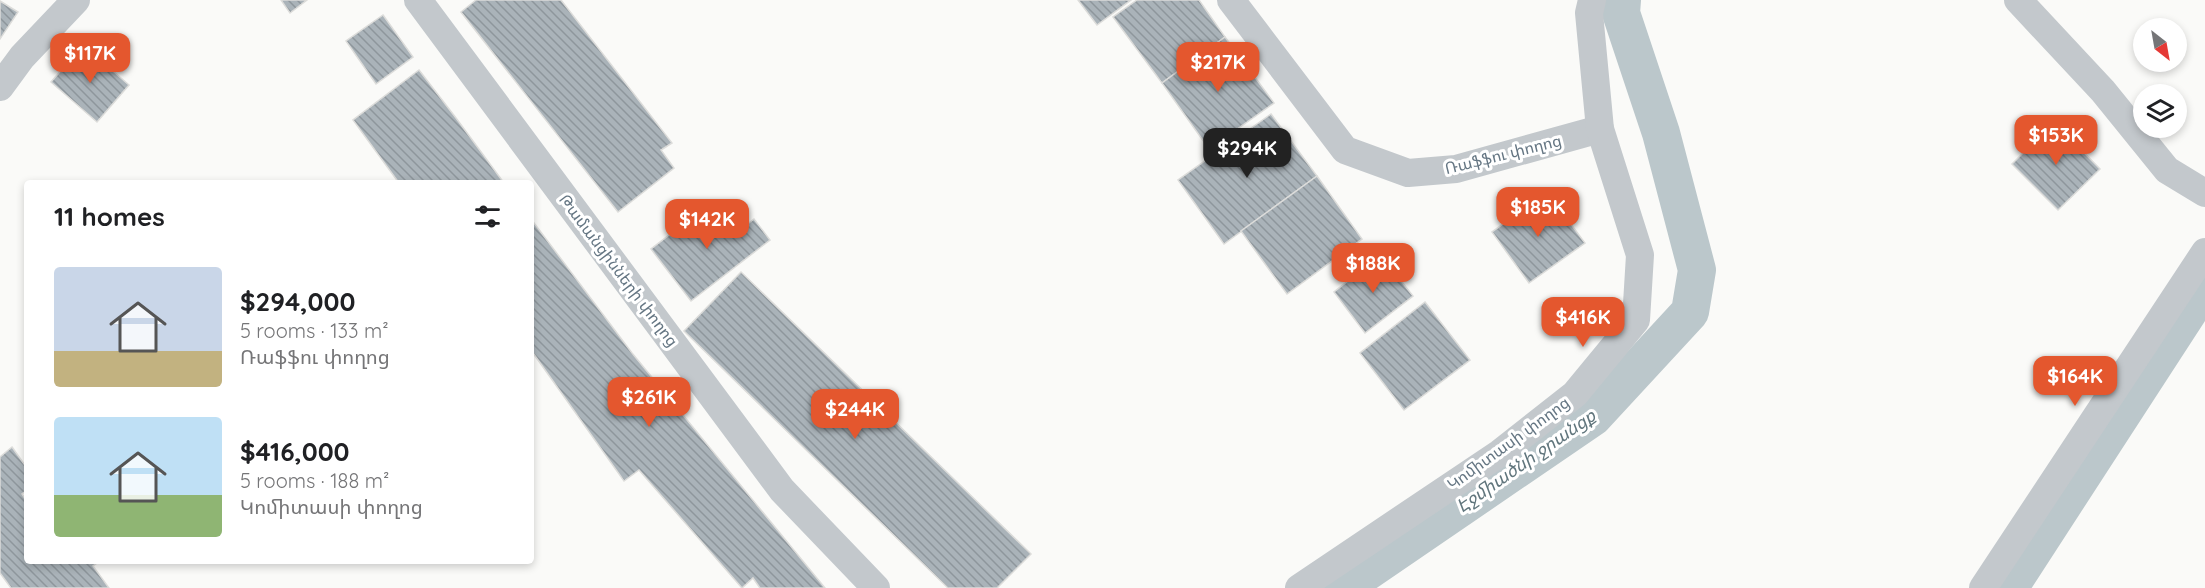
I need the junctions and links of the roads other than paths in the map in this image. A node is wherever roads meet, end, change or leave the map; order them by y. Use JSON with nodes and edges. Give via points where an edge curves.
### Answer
{"nodes":[{"id":1,"x":76,"y":0,"type":"edge"},
{"id":2,"x":418,"y":0,"type":"edge"},
{"id":3,"x":1232,"y":0,"type":"edge"},
{"id":4,"x":1592,"y":0,"type":"edge"},
{"id":5,"x":2018,"y":0,"type":"edge"},
{"id":6,"x":0,"y":87,"type":"edge"},
{"id":7,"x":1600,"y":129,"type":"junction"},
{"id":8,"x":2205,"y":193,"type":"edge"},
{"id":9,"x":2205,"y":252,"type":"edge"},
{"id":10,"x":876,"y":588,"type":"edge"},
{"id":11,"x":1299,"y":588,"type":"edge"},
{"id":12,"x":1983,"y":588,"type":"edge"}],
"edges":[{"from":1,"to":6,"type":"street","via":[[22,57]]},
{"from":2,"to":10,"type":"street","name":"Թամանցինների փողոց","via":[[782,490]]},
{"from":3,"to":7,"type":"street","name":"Ռաֆֆու փողոց","via":[[1345,150],[1408,173],[1456,169]]},
{"from":4,"to":7,"type":"street","name":"Կոմիտասի փողոց","via":[[1589,13]]},
{"from":5,"to":8,"type":"street","via":[[2103,91],[2167,170]]},
{"from":7,"to":11,"type":"street","name":"Կոմիտասի փողոց","via":[[1640,255],[1636,320],[1575,394],[1500,453]]},
{"from":9,"to":12,"type":"street"}]}
